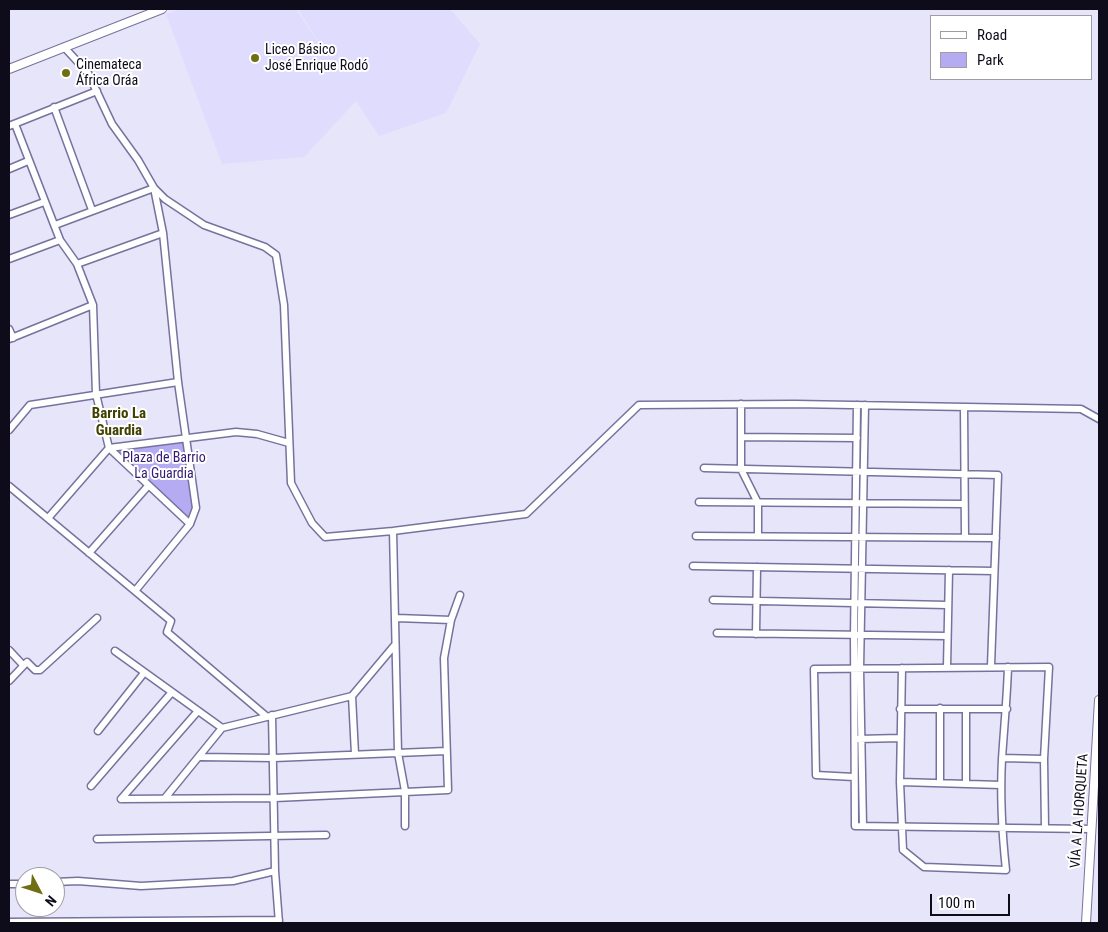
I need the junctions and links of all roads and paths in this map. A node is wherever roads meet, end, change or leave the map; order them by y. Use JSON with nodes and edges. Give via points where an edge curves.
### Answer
{"nodes":[{"id":1,"x":162,"y":9,"type":"edge"},
{"id":2,"x":64,"y":46,"type":"junction"},
{"id":3,"x":9,"y":69,"type":"edge"},
{"id":4,"x":97,"y":91,"type":"junction"},
{"id":5,"x":54,"y":108,"type":"junction"},
{"id":6,"x":12,"y":125,"type":"edge"},
{"id":7,"x":28,"y":161,"type":"junction"},
{"id":8,"x":9,"y":169,"type":"edge"},
{"id":9,"x":154,"y":188,"type":"junction"},
{"id":10,"x":44,"y":202,"type":"junction"},
{"id":11,"x":92,"y":210,"type":"junction"},
{"id":12,"x":9,"y":215,"type":"edge"},
{"id":13,"x":55,"y":225,"type":"junction"},
{"id":14,"x":163,"y":233,"type":"junction"},
{"id":15,"x":60,"y":240,"type":"junction"},
{"id":16,"x":9,"y":260,"type":"edge"},
{"id":17,"x":78,"y":264,"type":"junction"},
{"id":18,"x":93,"y":305,"type":"junction"},
{"id":19,"x":9,"y":329,"type":"edge"},
{"id":20,"x":11,"y":338,"type":"edge"},
{"id":21,"x":178,"y":382,"type":"junction"},
{"id":22,"x":96,"y":394,"type":"junction"},
{"id":23,"x":741,"y":404,"type":"junction"},
{"id":24,"x":857,"y":405,"type":"junction"},
{"id":25,"x":865,"y":405,"type":"junction"},
{"id":26,"x":964,"y":407,"type":"junction"},
{"id":27,"x":1099,"y":419,"type":"edge"},
{"id":28,"x":9,"y":430,"type":"edge"},
{"id":29,"x":741,"y":437,"type":"junction"},
{"id":30,"x":187,"y":438,"type":"junction"},
{"id":31,"x":857,"y":438,"type":"junction"},
{"id":32,"x":289,"y":443,"type":"junction"},
{"id":33,"x":110,"y":448,"type":"junction"},
{"id":34,"x":704,"y":468,"type":"dead end"},
{"id":35,"x":741,"y":469,"type":"junction"},
{"id":36,"x":856,"y":471,"type":"junction"},
{"id":37,"x":864,"y":471,"type":"junction"},
{"id":38,"x":965,"y":473,"type":"junction"},
{"id":39,"x":9,"y":486,"type":"edge"},
{"id":40,"x":148,"y":486,"type":"junction"},
{"id":41,"x":699,"y":502,"type":"dead end"},
{"id":42,"x":758,"y":503,"type":"junction"},
{"id":43,"x":856,"y":504,"type":"junction"},
{"id":44,"x":864,"y":504,"type":"junction"},
{"id":45,"x":964,"y":504,"type":"junction"},
{"id":46,"x":49,"y":517,"type":"junction"},
{"id":47,"x":190,"y":524,"type":"junction"},
{"id":48,"x":393,"y":532,"type":"junction"},
{"id":49,"x":696,"y":536,"type":"dead end"},
{"id":50,"x":758,"y":536,"type":"junction"},
{"id":51,"x":855,"y":537,"type":"junction"},
{"id":52,"x":863,"y":537,"type":"junction"},
{"id":53,"x":965,"y":538,"type":"junction"},
{"id":54,"x":996,"y":538,"type":"junction"},
{"id":55,"x":89,"y":553,"type":"junction"},
{"id":56,"x":693,"y":566,"type":"dead end"},
{"id":57,"x":757,"y":567,"type":"junction"},
{"id":58,"x":855,"y":570,"type":"junction"},
{"id":59,"x":863,"y":570,"type":"junction"},
{"id":60,"x":949,"y":570,"type":"junction"},
{"id":61,"x":994,"y":571,"type":"junction"},
{"id":62,"x":135,"y":590,"type":"junction"},
{"id":63,"x":460,"y":595,"type":"dead end"},
{"id":64,"x":713,"y":600,"type":"dead end"},
{"id":65,"x":756,"y":601,"type":"junction"},
{"id":66,"x":854,"y":604,"type":"junction"},
{"id":67,"x":862,"y":604,"type":"junction"},
{"id":68,"x":948,"y":606,"type":"junction"},
{"id":69,"x":97,"y":618,"type":"dead end"},
{"id":70,"x":397,"y":618,"type":"junction"},
{"id":71,"x":451,"y":620,"type":"junction"},
{"id":72,"x":717,"y":633,"type":"dead end"},
{"id":73,"x":756,"y":634,"type":"junction"},
{"id":74,"x":854,"y":636,"type":"junction"},
{"id":75,"x":862,"y":636,"type":"junction"},
{"id":76,"x":947,"y":636,"type":"junction"},
{"id":77,"x":394,"y":646,"type":"junction"},
{"id":78,"x":9,"y":650,"type":"edge"},
{"id":79,"x":115,"y":651,"type":"dead end"},
{"id":80,"x":23,"y":665,"type":"junction"},
{"id":81,"x":947,"y":666,"type":"junction"},
{"id":82,"x":991,"y":666,"type":"junction"},
{"id":83,"x":1008,"y":667,"type":"junction"},
{"id":84,"x":902,"y":668,"type":"junction"},
{"id":85,"x":857,"y":669,"type":"junction"},
{"id":86,"x":144,"y":673,"type":"junction"},
{"id":87,"x":9,"y":680,"type":"edge"},
{"id":88,"x":172,"y":692,"type":"junction"},
{"id":89,"x":352,"y":696,"type":"junction"},
{"id":90,"x":1099,"y":700,"type":"edge"},
{"id":91,"x":940,"y":708,"type":"junction"},
{"id":92,"x":900,"y":709,"type":"junction"},
{"id":93,"x":966,"y":709,"type":"junction"},
{"id":94,"x":1007,"y":709,"type":"junction"},
{"id":95,"x":198,"y":711,"type":"junction"},
{"id":96,"x":269,"y":715,"type":"junction"},
{"id":97,"x":222,"y":728,"type":"junction"},
{"id":98,"x":98,"y":730,"type":"dead end"},
{"id":99,"x":900,"y":738,"type":"junction"},
{"id":100,"x":857,"y":739,"type":"junction"},
{"id":101,"x":446,"y":751,"type":"junction"},
{"id":102,"x":398,"y":753,"type":"junction"},
{"id":103,"x":355,"y":754,"type":"junction"},
{"id":104,"x":200,"y":757,"type":"junction"},
{"id":105,"x":274,"y":758,"type":"junction"},
{"id":106,"x":1002,"y":758,"type":"junction"},
{"id":107,"x":1044,"y":759,"type":"junction"},
{"id":108,"x":854,"y":777,"type":"junction"},
{"id":109,"x":1097,"y":780,"type":"edge"},
{"id":110,"x":900,"y":782,"type":"junction"},
{"id":111,"x":940,"y":783,"type":"junction"},
{"id":112,"x":966,"y":783,"type":"junction"},
{"id":113,"x":1001,"y":785,"type":"junction"},
{"id":114,"x":91,"y":786,"type":"dead end"},
{"id":115,"x":405,"y":792,"type":"junction"},
{"id":116,"x":165,"y":798,"type":"junction"},
{"id":117,"x":275,"y":798,"type":"junction"},
{"id":118,"x":902,"y":825,"type":"junction"},
{"id":119,"x":405,"y":826,"type":"dead end"},
{"id":120,"x":863,"y":826,"type":"junction"},
{"id":121,"x":1045,"y":828,"type":"junction"},
{"id":122,"x":1002,"y":829,"type":"junction"},
{"id":123,"x":1091,"y":829,"type":"junction"},
{"id":124,"x":326,"y":835,"type":"dead end"},
{"id":125,"x":275,"y":837,"type":"junction"},
{"id":126,"x":97,"y":839,"type":"dead end"},
{"id":127,"x":275,"y":871,"type":"junction"},
{"id":128,"x":65,"y":882,"type":"edge"},
{"id":129,"x":9,"y":922,"type":"edge"},
{"id":130,"x":279,"y":922,"type":"edge"},
{"id":131,"x":1086,"y":923,"type":"edge"}],
"edges":[{"from":1,"to":2,"type":"main road"},
{"from":2,"to":3,"type":"main road"},
{"from":2,"to":4,"type":"street","via":[[88,73]]},
{"from":4,"to":5,"type":"street"},
{"from":4,"to":9,"type":"street","via":[[112,124]]},
{"from":5,"to":6,"type":"street"},
{"from":5,"to":11,"type":"street"},
{"from":6,"to":7,"type":"street"},
{"from":7,"to":8,"type":"street"},
{"from":7,"to":10,"type":"street"},
{"from":9,"to":11,"type":"street"},
{"from":9,"to":14,"type":"street"},
{"from":9,"to":32,"type":"street","via":[[204,225],[265,247],[276,255],[284,304]]},
{"from":10,"to":12,"type":"street"},
{"from":10,"to":13,"type":"street"},
{"from":11,"to":13,"type":"street"},
{"from":13,"to":15,"type":"street"},
{"from":14,"to":17,"type":"street"},
{"from":14,"to":21,"type":"street"},
{"from":15,"to":16,"type":"street"},
{"from":15,"to":17,"type":"street"},
{"from":17,"to":18,"type":"street"},
{"from":18,"to":20,"type":"street"},
{"from":18,"to":22,"type":"street"},
{"from":19,"to":20,"type":"street"},
{"from":21,"to":22,"type":"street"},
{"from":21,"to":30,"type":"street"},
{"from":22,"to":28,"type":"street","via":[[30,406]]},
{"from":22,"to":33,"type":"street"},
{"from":23,"to":24,"type":"street"},
{"from":23,"to":29,"type":"street"},
{"from":23,"to":48,"type":"street","via":[[638,405],[526,514]]},
{"from":24,"to":25,"type":"street"},
{"from":24,"to":31,"type":"street"},
{"from":25,"to":26,"type":"street"},
{"from":25,"to":37,"type":"street"},
{"from":26,"to":27,"type":"street","via":[[1081,409]]},
{"from":26,"to":38,"type":"street"},
{"from":29,"to":31,"type":"street"},
{"from":29,"to":35,"type":"street"},
{"from":30,"to":32,"type":"street","via":[[236,432]]},
{"from":30,"to":33,"type":"street"},
{"from":30,"to":47,"type":"street","via":[[196,508]]},
{"from":31,"to":36,"type":"street"},
{"from":32,"to":48,"type":"street","via":[[291,483],[319,532],[326,537]]},
{"from":33,"to":40,"type":"street"},
{"from":33,"to":46,"type":"street"},
{"from":34,"to":35,"type":"street"},
{"from":35,"to":36,"type":"street"},
{"from":35,"to":42,"type":"street"},
{"from":36,"to":37,"type":"street"},
{"from":36,"to":43,"type":"street"},
{"from":37,"to":38,"type":"street"},
{"from":37,"to":44,"type":"street"},
{"from":38,"to":45,"type":"street"},
{"from":38,"to":54,"type":"street","via":[[998,474]]},
{"from":39,"to":46,"type":"street"},
{"from":40,"to":47,"type":"street"},
{"from":40,"to":55,"type":"street"},
{"from":41,"to":42,"type":"street"},
{"from":42,"to":43,"type":"street"},
{"from":42,"to":50,"type":"street"},
{"from":43,"to":44,"type":"street"},
{"from":43,"to":51,"type":"street"},
{"from":44,"to":45,"type":"street"},
{"from":44,"to":52,"type":"street"},
{"from":45,"to":53,"type":"street"},
{"from":46,"to":55,"type":"street"},
{"from":47,"to":62,"type":"street"},
{"from":48,"to":70,"type":"street"},
{"from":49,"to":50,"type":"street"},
{"from":50,"to":51,"type":"street"},
{"from":51,"to":52,"type":"street"},
{"from":51,"to":58,"type":"street"},
{"from":52,"to":53,"type":"street"},
{"from":52,"to":59,"type":"street"},
{"from":53,"to":54,"type":"street"},
{"from":54,"to":61,"type":"street"},
{"from":55,"to":62,"type":"street"},
{"from":56,"to":57,"type":"street"},
{"from":57,"to":58,"type":"street"},
{"from":57,"to":65,"type":"street"},
{"from":58,"to":59,"type":"street"},
{"from":58,"to":66,"type":"street"},
{"from":59,"to":60,"type":"street"},
{"from":59,"to":67,"type":"street"},
{"from":60,"to":61,"type":"street"},
{"from":60,"to":68,"type":"street"},
{"from":61,"to":82,"type":"street"},
{"from":62,"to":96,"type":"street","via":[[171,621],[167,632]]},
{"from":63,"to":71,"type":"street"},
{"from":64,"to":65,"type":"street"},
{"from":65,"to":66,"type":"street"},
{"from":65,"to":73,"type":"street"},
{"from":66,"to":67,"type":"street"},
{"from":66,"to":74,"type":"street"},
{"from":67,"to":68,"type":"street"},
{"from":67,"to":75,"type":"street"},
{"from":68,"to":76,"type":"street"},
{"from":69,"to":80,"type":"street","via":[[40,670],[35,670],[27,662]]},
{"from":70,"to":71,"type":"street"},
{"from":70,"to":77,"type":"street"},
{"from":71,"to":101,"type":"street","via":[[443,670]]},
{"from":72,"to":73,"type":"street"},
{"from":73,"to":74,"type":"street"},
{"from":74,"to":75,"type":"street"},
{"from":74,"to":85,"type":"street"},
{"from":75,"to":76,"type":"street"},
{"from":75,"to":85,"type":"street"},
{"from":76,"to":81,"type":"street"},
{"from":77,"to":89,"type":"street"},
{"from":77,"to":102,"type":"street"},
{"from":78,"to":80,"type":"street"},
{"from":79,"to":86,"type":"street"},
{"from":80,"to":87,"type":"street"},
{"from":81,"to":82,"type":"street"},
{"from":81,"to":84,"type":"street"},
{"from":82,"to":83,"type":"street"},
{"from":83,"to":94,"type":"street"},
{"from":83,"to":107,"type":"street","via":[[1049,667]]},
{"from":84,"to":85,"type":"street"},
{"from":84,"to":92,"type":"street"},
{"from":85,"to":100,"type":"street"},
{"from":85,"to":108,"type":"street","via":[[814,669],[816,775]]},
{"from":86,"to":88,"type":"street"},
{"from":86,"to":98,"type":"street"},
{"from":88,"to":95,"type":"street"},
{"from":88,"to":114,"type":"street"},
{"from":89,"to":96,"type":"street"},
{"from":89,"to":103,"type":"street"},
{"from":90,"to":109,"type":"main road","name":"VÍA A LA HORQUETA"},
{"from":91,"to":92,"type":"street"},
{"from":91,"to":93,"type":"street"},
{"from":91,"to":111,"type":"street"},
{"from":92,"to":99,"type":"street"},
{"from":93,"to":94,"type":"street"},
{"from":93,"to":112,"type":"street"},
{"from":94,"to":106,"type":"street"},
{"from":95,"to":97,"type":"street"},
{"from":95,"to":116,"type":"street","via":[[121,798]]},
{"from":96,"to":97,"type":"street"},
{"from":96,"to":105,"type":"street"},
{"from":97,"to":104,"type":"street"},
{"from":99,"to":100,"type":"street"},
{"from":99,"to":110,"type":"street"},
{"from":100,"to":108,"type":"street"},
{"from":100,"to":120,"type":"street"},
{"from":101,"to":102,"type":"street"},
{"from":101,"to":115,"type":"street","via":[[448,790]]},
{"from":102,"to":103,"type":"street"},
{"from":102,"to":115,"type":"street"},
{"from":103,"to":105,"type":"street"},
{"from":104,"to":105,"type":"street"},
{"from":104,"to":116,"type":"street"},
{"from":105,"to":117,"type":"street"},
{"from":106,"to":107,"type":"street"},
{"from":106,"to":113,"type":"street"},
{"from":107,"to":121,"type":"street"},
{"from":108,"to":120,"type":"street","via":[[855,826]]},
{"from":109,"to":123,"type":"main road","name":"VÍA A LA HORQUETA"},
{"from":110,"to":111,"type":"street"},
{"from":110,"to":118,"type":"street"},
{"from":111,"to":112,"type":"street"},
{"from":112,"to":113,"type":"street"},
{"from":113,"to":122,"type":"street"},
{"from":115,"to":117,"type":"street"},
{"from":115,"to":119,"type":"street"},
{"from":116,"to":117,"type":"street"},
{"from":117,"to":125,"type":"street"},
{"from":118,"to":120,"type":"street"},
{"from":118,"to":122,"type":"street"},
{"from":118,"to":122,"type":"street","via":[[903,850],[924,867],[940,868],[1006,870]]},
{"from":121,"to":122,"type":"street"},
{"from":121,"to":123,"type":"street"},
{"from":123,"to":131,"type":"main road","name":"VÍA A LA HORQUETA"},
{"from":124,"to":125,"type":"street"},
{"from":125,"to":126,"type":"street"},
{"from":125,"to":127,"type":"street"},
{"from":127,"to":128,"type":"street","via":[[233,881],[141,886]]},
{"from":127,"to":130,"type":"street"},
{"from":129,"to":130,"type":"street"}]}
